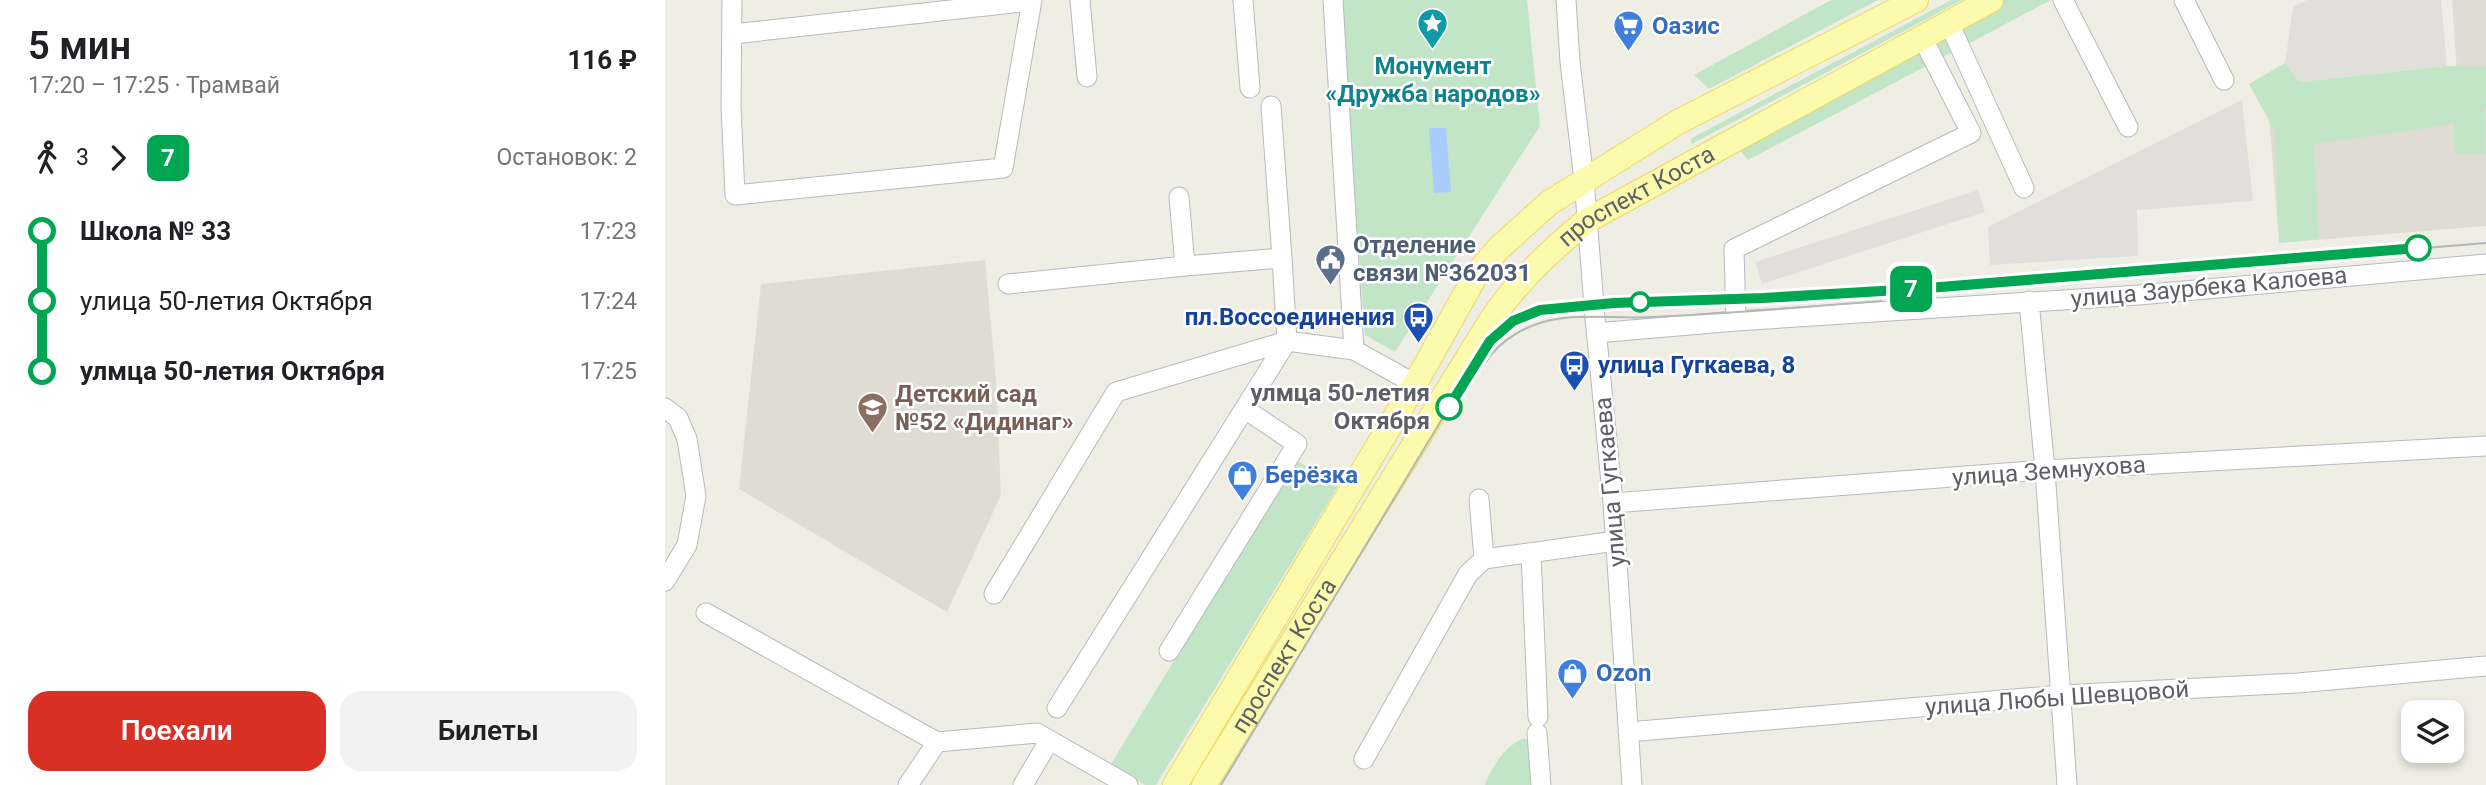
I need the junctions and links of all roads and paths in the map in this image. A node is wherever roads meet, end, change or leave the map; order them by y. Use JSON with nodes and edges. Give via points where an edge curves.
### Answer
{"nodes":[{"id":1,"x":732,"y":0,"type":"edge"},
{"id":2,"x":1080,"y":0,"type":"edge"},
{"id":3,"x":1243,"y":0,"type":"edge"},
{"id":4,"x":1333,"y":0,"type":"edge"},
{"id":5,"x":1566,"y":0,"type":"edge"},
{"id":6,"x":1991,"y":0,"type":"edge"},
{"id":7,"x":2063,"y":0,"type":"edge"},
{"id":8,"x":2184,"y":0,"type":"edge"},
{"id":9,"x":1032,"y":1,"type":"edge"},
{"id":10,"x":1913,"y":1,"type":"edge"},
{"id":11,"x":1949,"y":23,"type":"junction"},
{"id":12,"x":733,"y":34,"type":"junction"},
{"id":13,"x":1923,"y":39,"type":"junction"},
{"id":14,"x":1087,"y":77,"type":"dead end"},
{"id":15,"x":2224,"y":80,"type":"dead end"},
{"id":16,"x":1250,"y":88,"type":"dead end"},
{"id":17,"x":1271,"y":106,"type":"dead end"},
{"id":18,"x":2128,"y":127,"type":"dead end"},
{"id":19,"x":1584,"y":180,"type":"junction"},
{"id":20,"x":2024,"y":188,"type":"dead end"},
{"id":21,"x":1179,"y":197,"type":"dead end"},
{"id":22,"x":1586,"y":222,"type":"junction"},
{"id":23,"x":1282,"y":258,"type":"junction"},
{"id":24,"x":2486,"y":264,"type":"edge"},
{"id":25,"x":1185,"y":266,"type":"junction"},
{"id":26,"x":1008,"y":284,"type":"dead end"},
{"id":27,"x":2029,"y":301,"type":"junction"},
{"id":28,"x":1736,"y":321,"type":"junction"},
{"id":29,"x":1596,"y":333,"type":"junction"},
{"id":30,"x":1287,"y":341,"type":"junction"},
{"id":31,"x":1354,"y":350,"type":"junction"},
{"id":32,"x":1415,"y":384,"type":"junction"},
{"id":33,"x":665,"y":408,"type":"edge"},
{"id":34,"x":1245,"y":408,"type":"junction"},
{"id":35,"x":2486,"y":446,"type":"edge"},
{"id":36,"x":2045,"y":470,"type":"junction"},
{"id":37,"x":1479,"y":499,"type":"dead end"},
{"id":38,"x":1613,"y":503,"type":"junction"},
{"id":39,"x":1616,"y":541,"type":"junction"},
{"id":40,"x":1531,"y":552,"type":"junction"},
{"id":41,"x":1484,"y":559,"type":"junction"},
{"id":42,"x":665,"y":582,"type":"edge"},
{"id":43,"x":994,"y":594,"type":"dead end"},
{"id":44,"x":706,"y":613,"type":"dead end"},
{"id":45,"x":1169,"y":651,"type":"dead end"},
{"id":46,"x":2486,"y":666,"type":"edge"},
{"id":47,"x":2061,"y":695,"type":"junction"},
{"id":48,"x":1057,"y":708,"type":"dead end"},
{"id":49,"x":1628,"y":732,"type":"junction"},
{"id":50,"x":1049,"y":741,"type":"junction"},
{"id":51,"x":937,"y":742,"type":"junction"},
{"id":52,"x":1364,"y":758,"type":"dead end"},
{"id":53,"x":908,"y":785,"type":"edge"},
{"id":54,"x":1023,"y":785,"type":"edge"},
{"id":55,"x":1128,"y":785,"type":"edge"},
{"id":56,"x":1175,"y":785,"type":"edge"},
{"id":57,"x":1204,"y":785,"type":"edge"},
{"id":58,"x":1541,"y":785,"type":"edge"},
{"id":59,"x":1632,"y":785,"type":"edge"},
{"id":60,"x":2067,"y":785,"type":"edge"}],
"edges":[{"from":1,"to":12,"type":"street"},
{"from":2,"to":14,"type":"street"},
{"from":3,"to":16,"type":"street"},
{"from":4,"to":31,"type":"street"},
{"from":5,"to":19,"type":"street","name":"улица Гугкаева"},
{"from":6,"to":11,"type":"main road","name":"проспект Коста"},
{"from":7,"to":18,"type":"street"},
{"from":8,"to":15,"type":"street"},
{"from":9,"to":12,"type":"street"},
{"from":9,"to":12,"type":"street","via":[[1003,168],[734,195]]},
{"from":10,"to":19,"type":"main road","name":"проспект Коста","via":[[1678,122]]},
{"from":11,"to":13,"type":"main road","name":"проспект Коста"},
{"from":11,"to":20,"type":"street"},
{"from":13,"to":22,"type":"main road","name":"проспект Коста"},
{"from":13,"to":28,"type":"street","via":[[1971,133],[1734,249]]},
{"from":17,"to":23,"type":"street"},
{"from":19,"to":22,"type":"street","name":"улица Гугкаева"},
{"from":19,"to":32,"type":"main road","name":"проспект Коста","via":[[1528,220],[1478,273]]},
{"from":21,"to":25,"type":"street"},
{"from":22,"to":29,"type":"street","name":"улица Гугкаева"},
{"from":22,"to":57,"type":"main road","name":"проспект Коста","via":[[1505,298]]},
{"from":23,"to":25,"type":"street"},
{"from":23,"to":30,"type":"street"},
{"from":24,"to":27,"type":"street","name":"улица Заурбека Калоева"},
{"from":25,"to":26,"type":"street"},
{"from":27,"to":28,"type":"street","name":"улица Заурбека Калоева"},
{"from":27,"to":36,"type":"street"},
{"from":28,"to":29,"type":"street","name":"улица Заурбека Калоева"},
{"from":29,"to":38,"type":"street","name":"улица Гугкаева"},
{"from":30,"to":31,"type":"street"},
{"from":30,"to":34,"type":"street"},
{"from":30,"to":43,"type":"street","via":[[1117,392]]},
{"from":31,"to":32,"type":"street"},
{"from":32,"to":56,"type":"main road","name":"проспект Коста"},
{"from":33,"to":42,"type":"street","via":[[678,418],[687,439],[696,496],[687,544]]},
{"from":34,"to":45,"type":"street","via":[[1297,444]]},
{"from":34,"to":48,"type":"street"},
{"from":35,"to":36,"type":"street","name":"улица Земнухова"},
{"from":36,"to":38,"type":"street","name":"улица Земнухова"},
{"from":36,"to":47,"type":"street"},
{"from":37,"to":41,"type":"street"},
{"from":38,"to":39,"type":"street","name":"улица Гугкаева"},
{"from":39,"to":40,"type":"street"},
{"from":39,"to":49,"type":"street","name":"улица Гугкаева"},
{"from":40,"to":41,"type":"street"},
{"from":40,"to":58,"type":"street"},
{"from":41,"to":52,"type":"street","via":[[1468,574]]},
{"from":44,"to":51,"type":"street"},
{"from":46,"to":47,"type":"street","name":"улица Любы Шевцовой"},
{"from":47,"to":49,"type":"street","name":"улица Любы Шевцовой"},
{"from":47,"to":60,"type":"street"},
{"from":49,"to":59,"type":"street","name":"улица Гугкаева"},
{"from":50,"to":51,"type":"street","via":[[1037,733]]},
{"from":50,"to":54,"type":"street"},
{"from":50,"to":55,"type":"street"},
{"from":51,"to":53,"type":"street"}]}
